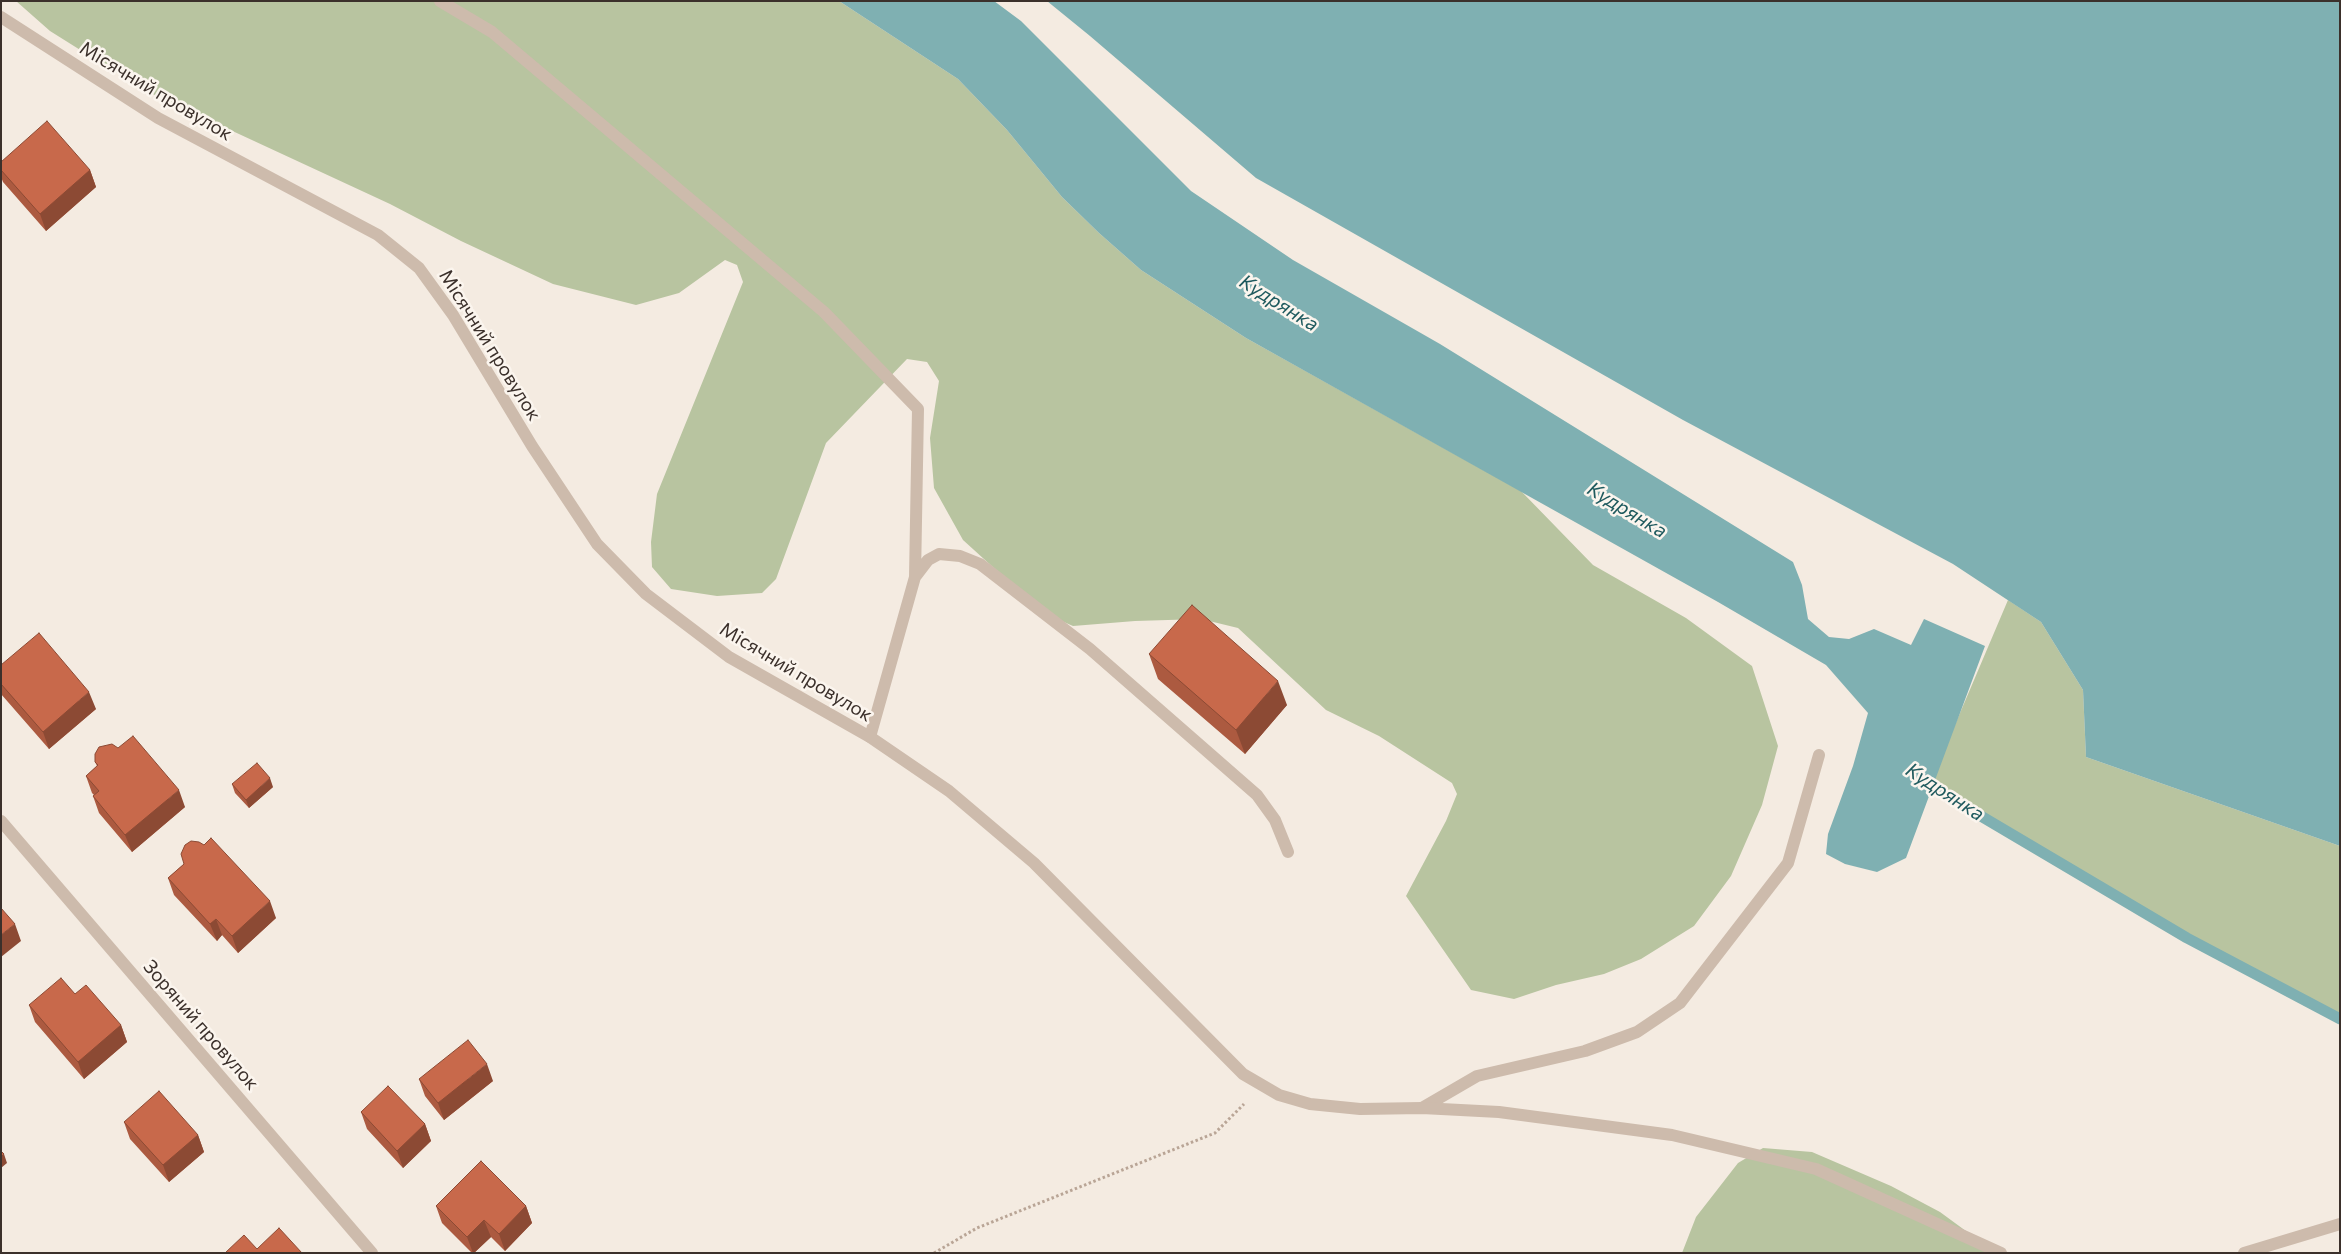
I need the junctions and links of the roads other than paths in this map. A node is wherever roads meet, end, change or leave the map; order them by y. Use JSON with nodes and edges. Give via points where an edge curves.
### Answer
{"nodes":[{"id":1,"x":440,"y":1,"type":"edge"},
{"id":2,"x":1,"y":17,"type":"edge"},
{"id":3,"x":915,"y":577,"type":"junction"},
{"id":4,"x":870,"y":737,"type":"junction"},
{"id":5,"x":1819,"y":755,"type":"dead end"},
{"id":6,"x":1,"y":821,"type":"edge"},
{"id":7,"x":1288,"y":852,"type":"dead end"},
{"id":8,"x":1422,"y":1108,"type":"junction"},
{"id":9,"x":2340,"y":1224,"type":"edge"},
{"id":10,"x":372,"y":1253,"type":"edge"},
{"id":11,"x":2001,"y":1253,"type":"edge"},
{"id":12,"x":2244,"y":1253,"type":"edge"}],
"edges":[{"from":1,"to":3,"type":"street","via":[[492,32],[824,312],[918,409]]},
{"from":2,"to":4,"type":"street","name":"Місячний провулок","via":[[158,118],[378,235],[418,268],[453,315],[532,446],[597,544],[646,594],[729,658]]},
{"from":3,"to":4,"type":"street"},
{"from":3,"to":7,"type":"street","via":[[928,560],[939,554],[960,556],[980,564],[1090,649],[1257,795],[1275,820]]},
{"from":4,"to":8,"type":"street","name":"Місячний провулок","via":[[949,791],[1034,863],[1243,1074],[1279,1095],[1310,1104],[1360,1109]]},
{"from":5,"to":8,"type":"street","via":[[1788,863],[1680,1003],[1637,1032],[1585,1051],[1477,1076]]},
{"from":6,"to":10,"type":"street","name":"Зоряний провулок"},
{"from":8,"to":11,"type":"street","name":"Місячний провулок","via":[[1499,1112],[1672,1135],[1816,1169]]},
{"from":9,"to":12,"type":"street"}]}
